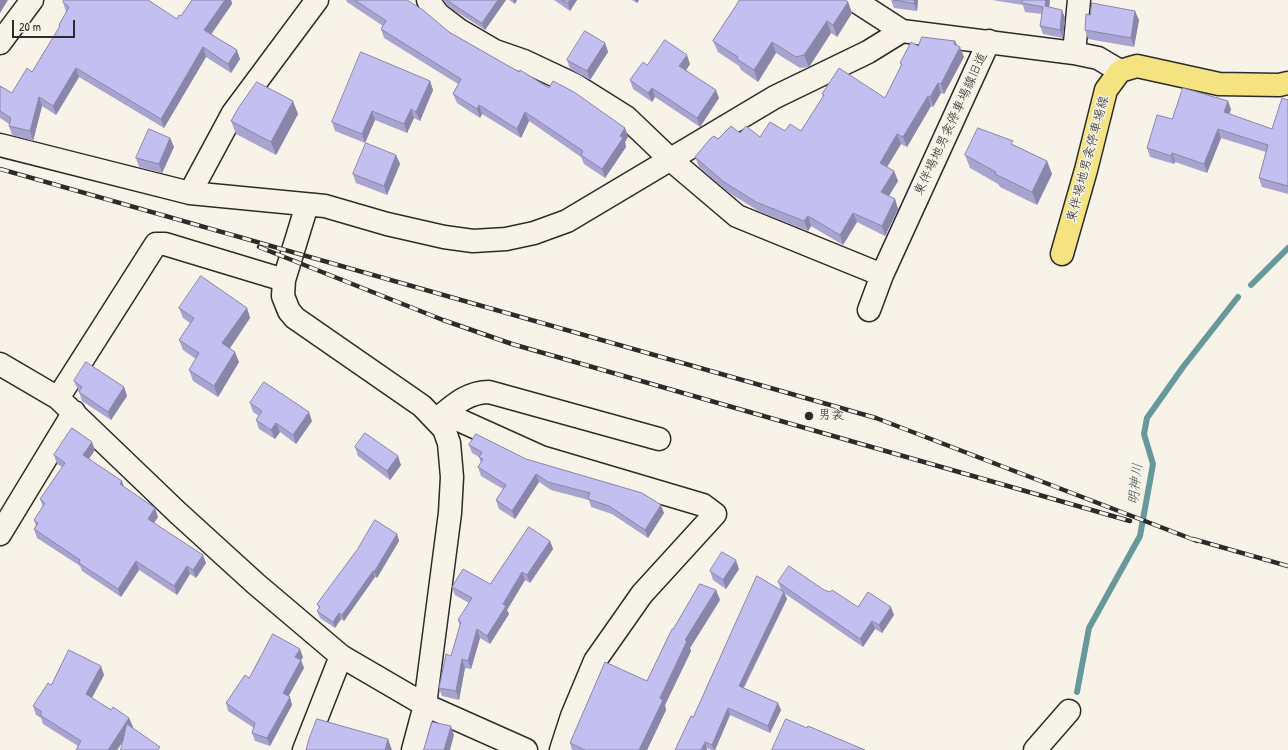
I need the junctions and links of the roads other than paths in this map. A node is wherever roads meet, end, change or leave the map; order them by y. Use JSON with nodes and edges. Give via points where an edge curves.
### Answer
{"nodes":[{"id":1,"x":32,"y":0,"type":"edge"},
{"id":2,"x":317,"y":0,"type":"edge"},
{"id":3,"x":428,"y":0,"type":"edge"},
{"id":4,"x":854,"y":0,"type":"edge"},
{"id":5,"x":1080,"y":0,"type":"edge"},
{"id":6,"x":902,"y":31,"type":"junction"},
{"id":7,"x":2,"y":35,"type":"edge"},
{"id":8,"x":990,"y":41,"type":"junction"},
{"id":9,"x":1074,"y":53,"type":"junction"},
{"id":10,"x":1120,"y":71,"type":"junction"},
{"id":11,"x":1288,"y":83,"type":"edge"},
{"id":12,"x":0,"y":145,"type":"edge"},
{"id":13,"x":671,"y":160,"type":"junction"},
{"id":14,"x":190,"y":193,"type":"junction"},
{"id":15,"x":307,"y":205,"type":"junction"},
{"id":16,"x":1062,"y":254,"type":"dead end"},
{"id":17,"x":882,"y":275,"type":"junction"},
{"id":18,"x":284,"y":280,"type":"junction"},
{"id":19,"x":869,"y":310,"type":"dead end"},
{"id":20,"x":0,"y":364,"type":"edge"},
{"id":21,"x":58,"y":398,"type":"junction"},
{"id":22,"x":74,"y":412,"type":"junction"},
{"id":23,"x":437,"y":419,"type":"junction"},
{"id":24,"x":659,"y":439,"type":"dead end"},
{"id":25,"x":0,"y":534,"type":"edge"},
{"id":26,"x":341,"y":656,"type":"junction"},
{"id":27,"x":425,"y":705,"type":"junction"},
{"id":28,"x":1069,"y":711,"type":"dead end"},
{"id":29,"x":304,"y":750,"type":"edge"},
{"id":30,"x":412,"y":750,"type":"edge"},
{"id":31,"x":526,"y":750,"type":"edge"},
{"id":32,"x":561,"y":750,"type":"edge"},
{"id":33,"x":1035,"y":750,"type":"edge"}],
"edges":[{"from":1,"to":7,"type":"street"},
{"from":2,"to":14,"type":"street","via":[[233,113]]},
{"from":3,"to":13,"type":"street","via":[[438,14],[458,30],[495,51],[524,61],[575,85],[626,117]]},
{"from":4,"to":6,"type":"street"},
{"from":5,"to":9,"type":"street"},
{"from":6,"to":8,"type":"street"},
{"from":6,"to":13,"type":"street","via":[[868,52],[775,97]]},
{"from":8,"to":9,"type":"street","name":"東伴場地男衾停車場線旧道"},
{"from":8,"to":17,"type":"street","name":"東伴場地男衾停車場線旧道"},
{"from":9,"to":10,"type":"street","name":"東伴場地男衾停車場線旧道","via":[[1098,58]]},
{"from":10,"to":11,"type":"main road","via":[[1137,66],[1219,84]]},
{"from":10,"to":16,"type":"main road","name":"東伴場地男衾停車場線","via":[[1106,90]]},
{"from":12,"to":14,"type":"street"},
{"from":13,"to":15,"type":"street","via":[[567,221],[534,233],[506,239],[473,241],[444,237],[325,206]]},
{"from":13,"to":17,"type":"street","via":[[737,216]]},
{"from":14,"to":15,"type":"street"},
{"from":15,"to":18,"type":"street"},
{"from":17,"to":19,"type":"street","name":"東伴場地男衾停車場線旧道"},
{"from":18,"to":21,"type":"street","via":[[165,244],[156,244]]},
{"from":18,"to":23,"type":"street","via":[[283,296],[295,318]]},
{"from":20,"to":21,"type":"street"},
{"from":21,"to":22,"type":"street"},
{"from":22,"to":25,"type":"street"},
{"from":22,"to":26,"type":"street","via":[[178,513]]},
{"from":23,"to":24,"type":"street","via":[[467,396],[489,392]]},
{"from":23,"to":27,"type":"street","via":[[449,443],[452,477],[450,513]]},
{"from":23,"to":32,"type":"street","via":[[459,420],[541,458],[703,505],[715,514],[642,594],[595,661]]},
{"from":26,"to":27,"type":"street"},
{"from":26,"to":29,"type":"street"},
{"from":27,"to":30,"type":"street"},
{"from":27,"to":31,"type":"street"},
{"from":28,"to":33,"type":"street"}]}
